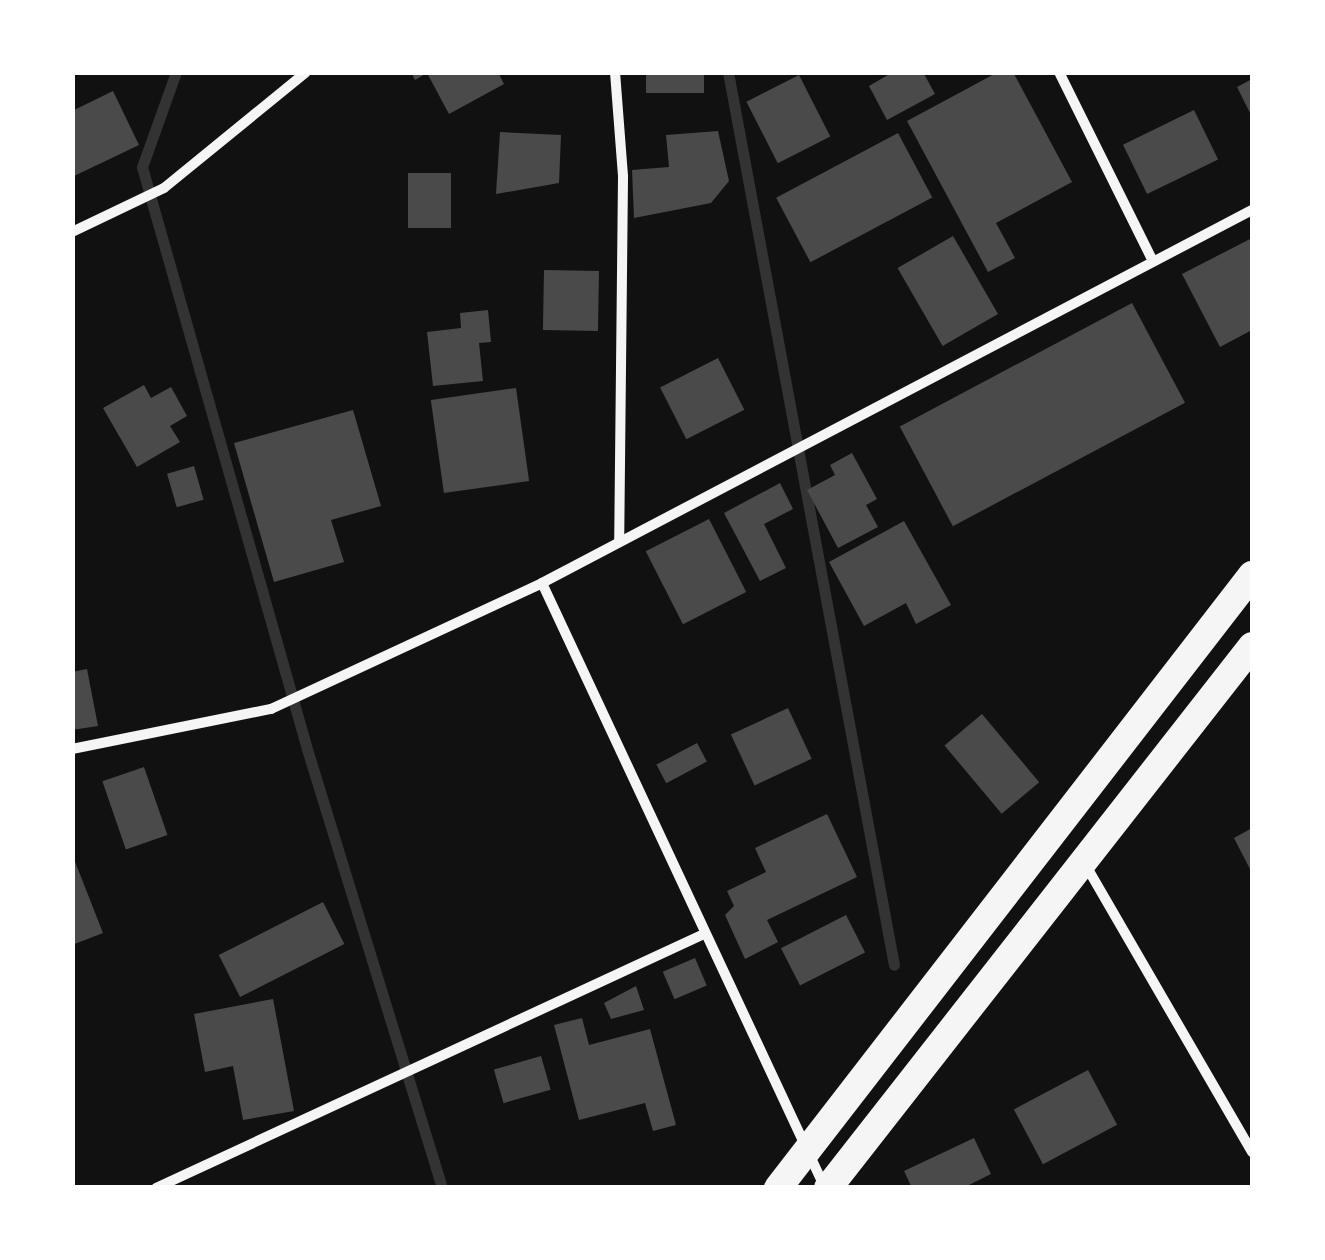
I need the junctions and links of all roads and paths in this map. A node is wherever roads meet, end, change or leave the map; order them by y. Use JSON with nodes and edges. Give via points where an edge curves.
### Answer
{"nodes":[{"id":1,"x":306,"y":72,"type":"edge"},
{"id":2,"x":615,"y":72,"type":"edge"},
{"id":3,"x":1060,"y":72,"type":"edge"},
{"id":4,"x":1252,"y":210,"type":"edge"},
{"id":5,"x":72,"y":232,"type":"edge"},
{"id":6,"x":1154,"y":261,"type":"junction"},
{"id":7,"x":619,"y":540,"type":"junction"},
{"id":8,"x":1252,"y":576,"type":"edge"},
{"id":9,"x":542,"y":583,"type":"junction"},
{"id":10,"x":1252,"y":646,"type":"edge"},
{"id":11,"x":72,"y":749,"type":"edge"},
{"id":12,"x":1086,"y":864,"type":"junction"},
{"id":13,"x":704,"y":934,"type":"junction"},
{"id":14,"x":806,"y":1152,"type":"junction"},
{"id":15,"x":1252,"y":1152,"type":"edge"},
{"id":16,"x":156,"y":1188,"type":"edge"},
{"id":17,"x":778,"y":1188,"type":"edge"},
{"id":18,"x":827,"y":1188,"type":"edge"}],
"edges":[{"from":1,"to":5,"type":"street","via":[[164,188]]},
{"from":2,"to":7,"type":"street","via":[[623,177]]},
{"from":3,"to":6,"type":"street"},
{"from":4,"to":6,"type":"street"},
{"from":6,"to":7,"type":"street"},
{"from":7,"to":9,"type":"street"},
{"from":8,"to":14,"type":"highway"},
{"from":9,"to":11,"type":"street","via":[[271,709]]},
{"from":9,"to":13,"type":"street"},
{"from":10,"to":12,"type":"highway"},
{"from":12,"to":15,"type":"street"},
{"from":12,"to":18,"type":"highway"},
{"from":13,"to":14,"type":"street"},
{"from":13,"to":16,"type":"street"},
{"from":14,"to":17,"type":"highway"},
{"from":14,"to":18,"type":"street"}]}
